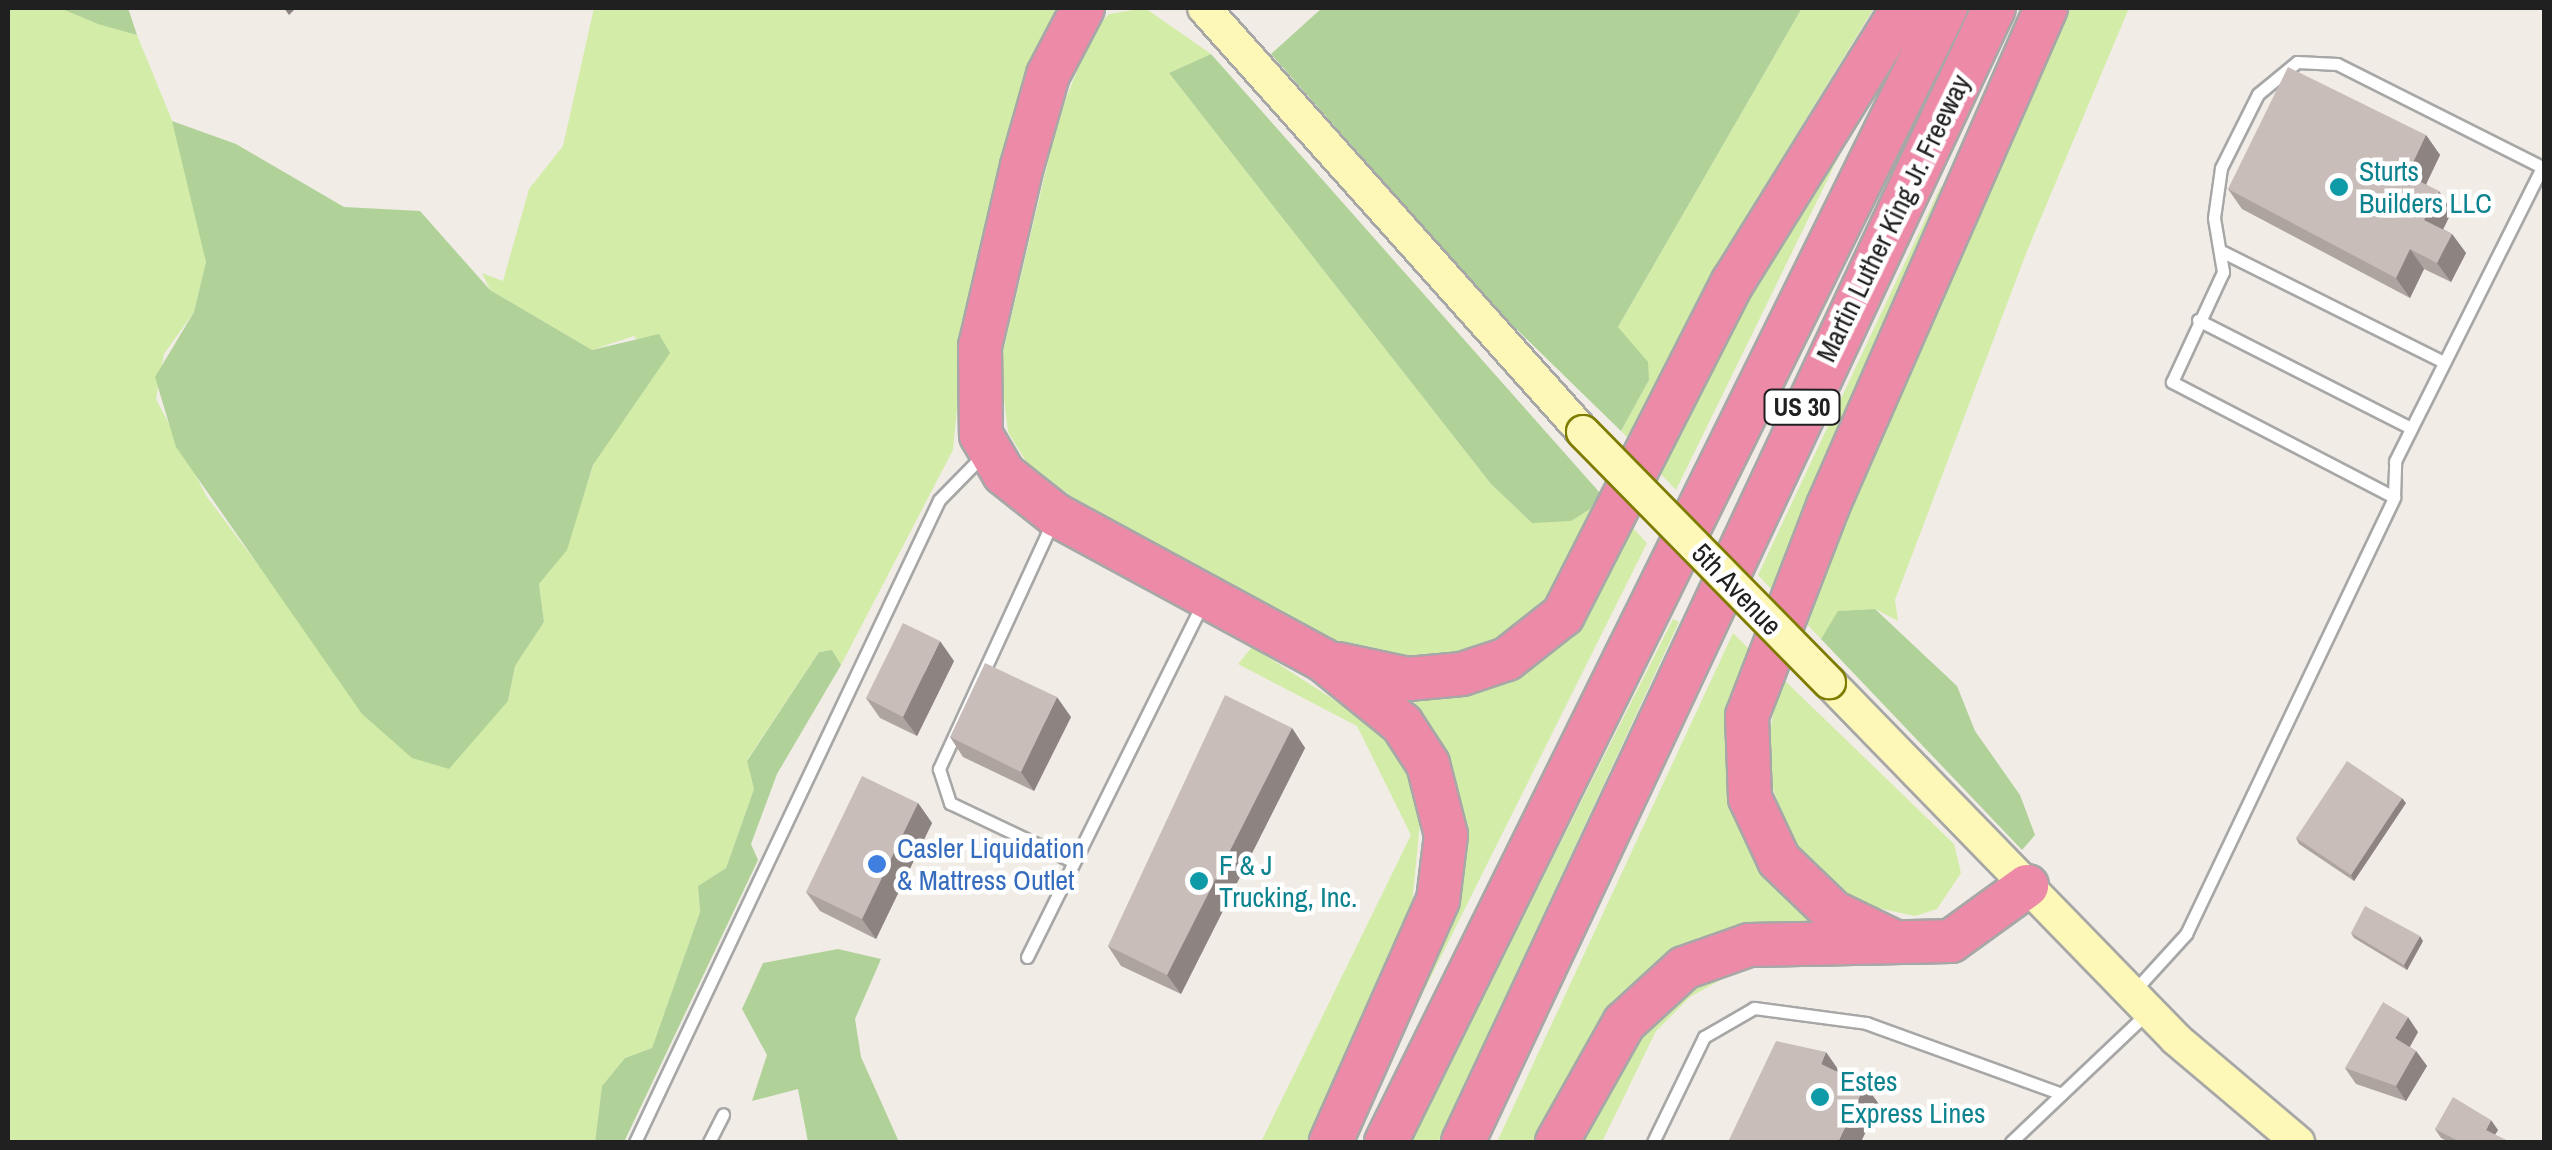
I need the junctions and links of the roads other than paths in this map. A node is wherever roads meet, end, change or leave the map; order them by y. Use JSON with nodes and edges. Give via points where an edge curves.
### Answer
{"nodes":[{"id":1,"x":1084,"y":8,"type":"edge"},
{"id":2,"x":1204,"y":8,"type":"edge"},
{"id":3,"x":1903,"y":8,"type":"edge"},
{"id":4,"x":1946,"y":8,"type":"edge"},
{"id":5,"x":1994,"y":8,"type":"edge"},
{"id":6,"x":2046,"y":8,"type":"edge"},
{"id":7,"x":2222,"y":251,"type":"junction"},
{"id":8,"x":2198,"y":320,"type":"junction"},
{"id":9,"x":2444,"y":362,"type":"junction"},
{"id":10,"x":2411,"y":428,"type":"junction"},
{"id":11,"x":988,"y":451,"type":"junction"},
{"id":12,"x":2394,"y":497,"type":"junction"},
{"id":13,"x":1056,"y":515,"type":"junction"},
{"id":14,"x":1205,"y":598,"type":"junction"},
{"id":15,"x":1323,"y":660,"type":"junction"},
{"id":16,"x":1074,"y":862,"type":"junction"},
{"id":17,"x":2027,"y":886,"type":"junction"},
{"id":18,"x":1896,"y":942,"type":"junction"},
{"id":19,"x":1027,"y":957,"type":"dead end"},
{"id":20,"x":2140,"y":1002,"type":"junction"},
{"id":21,"x":2062,"y":1094,"type":"junction"},
{"id":22,"x":723,"y":1114,"type":"dead end"},
{"id":23,"x":636,"y":1142,"type":"edge"},
{"id":24,"x":710,"y":1142,"type":"edge"},
{"id":25,"x":1331,"y":1142,"type":"edge"},
{"id":26,"x":1386,"y":1142,"type":"edge"},
{"id":27,"x":1463,"y":1142,"type":"edge"},
{"id":28,"x":1557,"y":1142,"type":"edge"},
{"id":29,"x":1653,"y":1142,"type":"edge"},
{"id":30,"x":2011,"y":1142,"type":"edge"},
{"id":31,"x":2298,"y":1142,"type":"edge"}],
"edges":[{"from":1,"to":11,"type":"highway","via":[[1036,112],[980,346],[976,408]]},
{"from":2,"to":17,"type":"street","name":"5th Avenue","bridge":true,"via":[[1583,432]]},
{"from":3,"to":15,"type":"highway","via":[[1733,282],[1563,614],[1507,659],[1462,674],[1408,678]]},
{"from":4,"to":26,"type":"highway","name":"Martin Luther King Jr. Freeway","number":"US 30"},
{"from":5,"to":27,"type":"highway","name":"Martin Luther King Jr. Freeway","number":"US 30"},
{"from":6,"to":18,"type":"highway","via":[[1828,506],[1748,716],[1750,798],[1779,860],[1833,912]]},
{"from":7,"to":8,"type":"lane","via":[[2222,272]]},
{"from":7,"to":9,"type":"lane"},
{"from":7,"to":9,"type":"lane","via":[[2220,168],[2258,94],[2296,62],[2337,64],[2542,167]]},
{"from":8,"to":10,"type":"lane"},
{"from":8,"to":12,"type":"lane","via":[[2171,374],[2176,386]]},
{"from":9,"to":10,"type":"lane"},
{"from":10,"to":12,"type":"lane","via":[[2395,461]]},
{"from":11,"to":13,"type":"highway"},
{"from":11,"to":23,"type":"lane","via":[[939,500]]},
{"from":12,"to":20,"type":"lane","via":[[2186,934]]},
{"from":13,"to":14,"type":"highway"},
{"from":13,"to":16,"type":"lane","via":[[939,769],[950,804]]},
{"from":14,"to":15,"type":"highway"},
{"from":14,"to":16,"type":"lane"},
{"from":15,"to":25,"type":"highway","via":[[1419,747],[1446,835],[1432,920]]},
{"from":16,"to":19,"type":"lane"},
{"from":17,"to":18,"type":"highway","via":[[1964,936]]},
{"from":17,"to":20,"type":"street","name":"5th Avenue"},
{"from":18,"to":28,"type":"highway","via":[[1750,945],[1684,968],[1624,1023]]},
{"from":20,"to":21,"type":"lane"},
{"from":20,"to":31,"type":"street","name":"5th Avenue"},
{"from":21,"to":29,"type":"lane","via":[[1866,1023],[1754,1008],[1704,1036]]},
{"from":21,"to":30,"type":"lane"},
{"from":22,"to":24,"type":"lane"}]}
